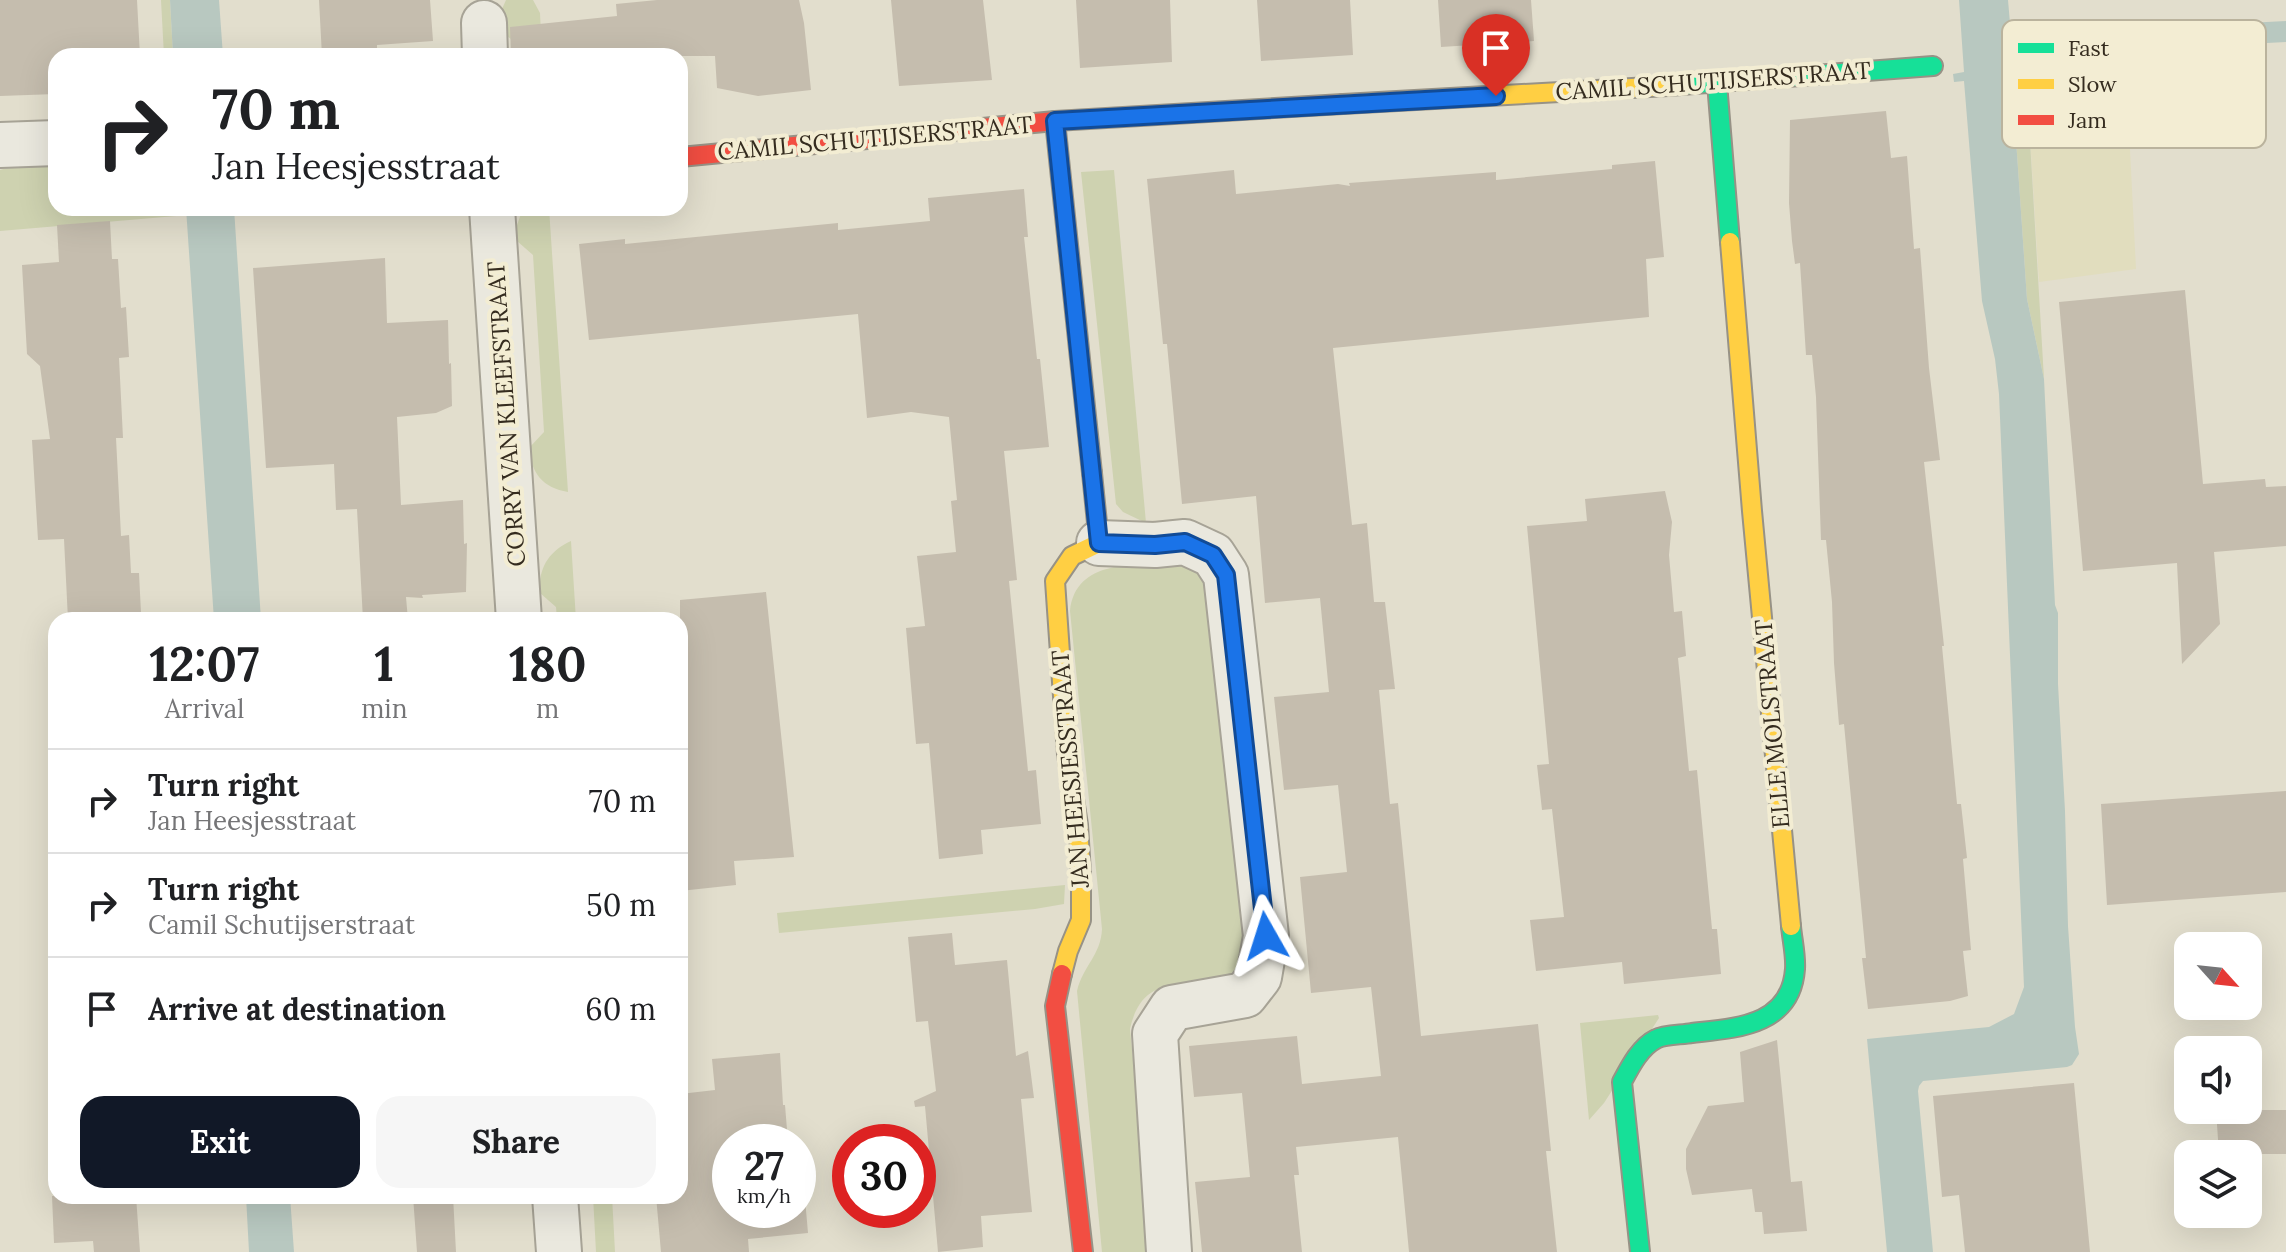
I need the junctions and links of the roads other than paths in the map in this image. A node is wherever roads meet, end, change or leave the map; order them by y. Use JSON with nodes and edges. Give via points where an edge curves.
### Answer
{"nodes":[{"id":1,"x":1933,"y":66,"type":"dead end"},
{"id":2,"x":1717,"y":83,"type":"junction"},
{"id":3,"x":1055,"y":121,"type":"junction"},
{"id":4,"x":48,"y":143,"type":"edge"},
{"id":5,"x":0,"y":145,"type":"edge"},
{"id":6,"x":688,"y":156,"type":"edge"},
{"id":7,"x":493,"y":216,"type":"edge"},
{"id":8,"x":1099,"y":543,"type":"junction"},
{"id":9,"x":518,"y":612,"type":"edge"},
{"id":10,"x":556,"y":1204,"type":"edge"},
{"id":11,"x":559,"y":1252,"type":"edge"},
{"id":12,"x":1083,"y":1252,"type":"edge"},
{"id":13,"x":1169,"y":1252,"type":"edge"},
{"id":14,"x":1640,"y":1252,"type":"edge"}],
"edges":[{"from":1,"to":2,"type":"street","name":"CAMIL SCHUTIJSERSTRAAT"},
{"from":2,"to":3,"type":"street","name":"CAMIL SCHUTIJSERSTRAAT"},
{"from":2,"to":14,"type":"street","name":"ELLE MOLSTRAAT","via":[[1795,969],[1788,996],[1767,1018],[1742,1027],[1657,1038],[1631,1065],[1622,1082]]},
{"from":3,"to":6,"type":"street","name":"CAMIL SCHUTIJSERSTRAAT"},
{"from":3,"to":8,"type":"street"},
{"from":4,"to":5,"type":"street"},
{"from":7,"to":9,"type":"street","name":"CORRY VAN KLEEFSTRAAT"},
{"from":8,"to":12,"type":"street","name":"JAN HEESJESSTRAAT","via":[[1072,556],[1055,581],[1081,874],[1081,920],[1055,1006]]},
{"from":8,"to":13,"type":"street","via":[[1185,542],[1213,555],[1226,575],[1266,936],[1259,977],[1245,995],[1172,1008],[1155,1034]]},
{"from":10,"to":11,"type":"street"}]}
